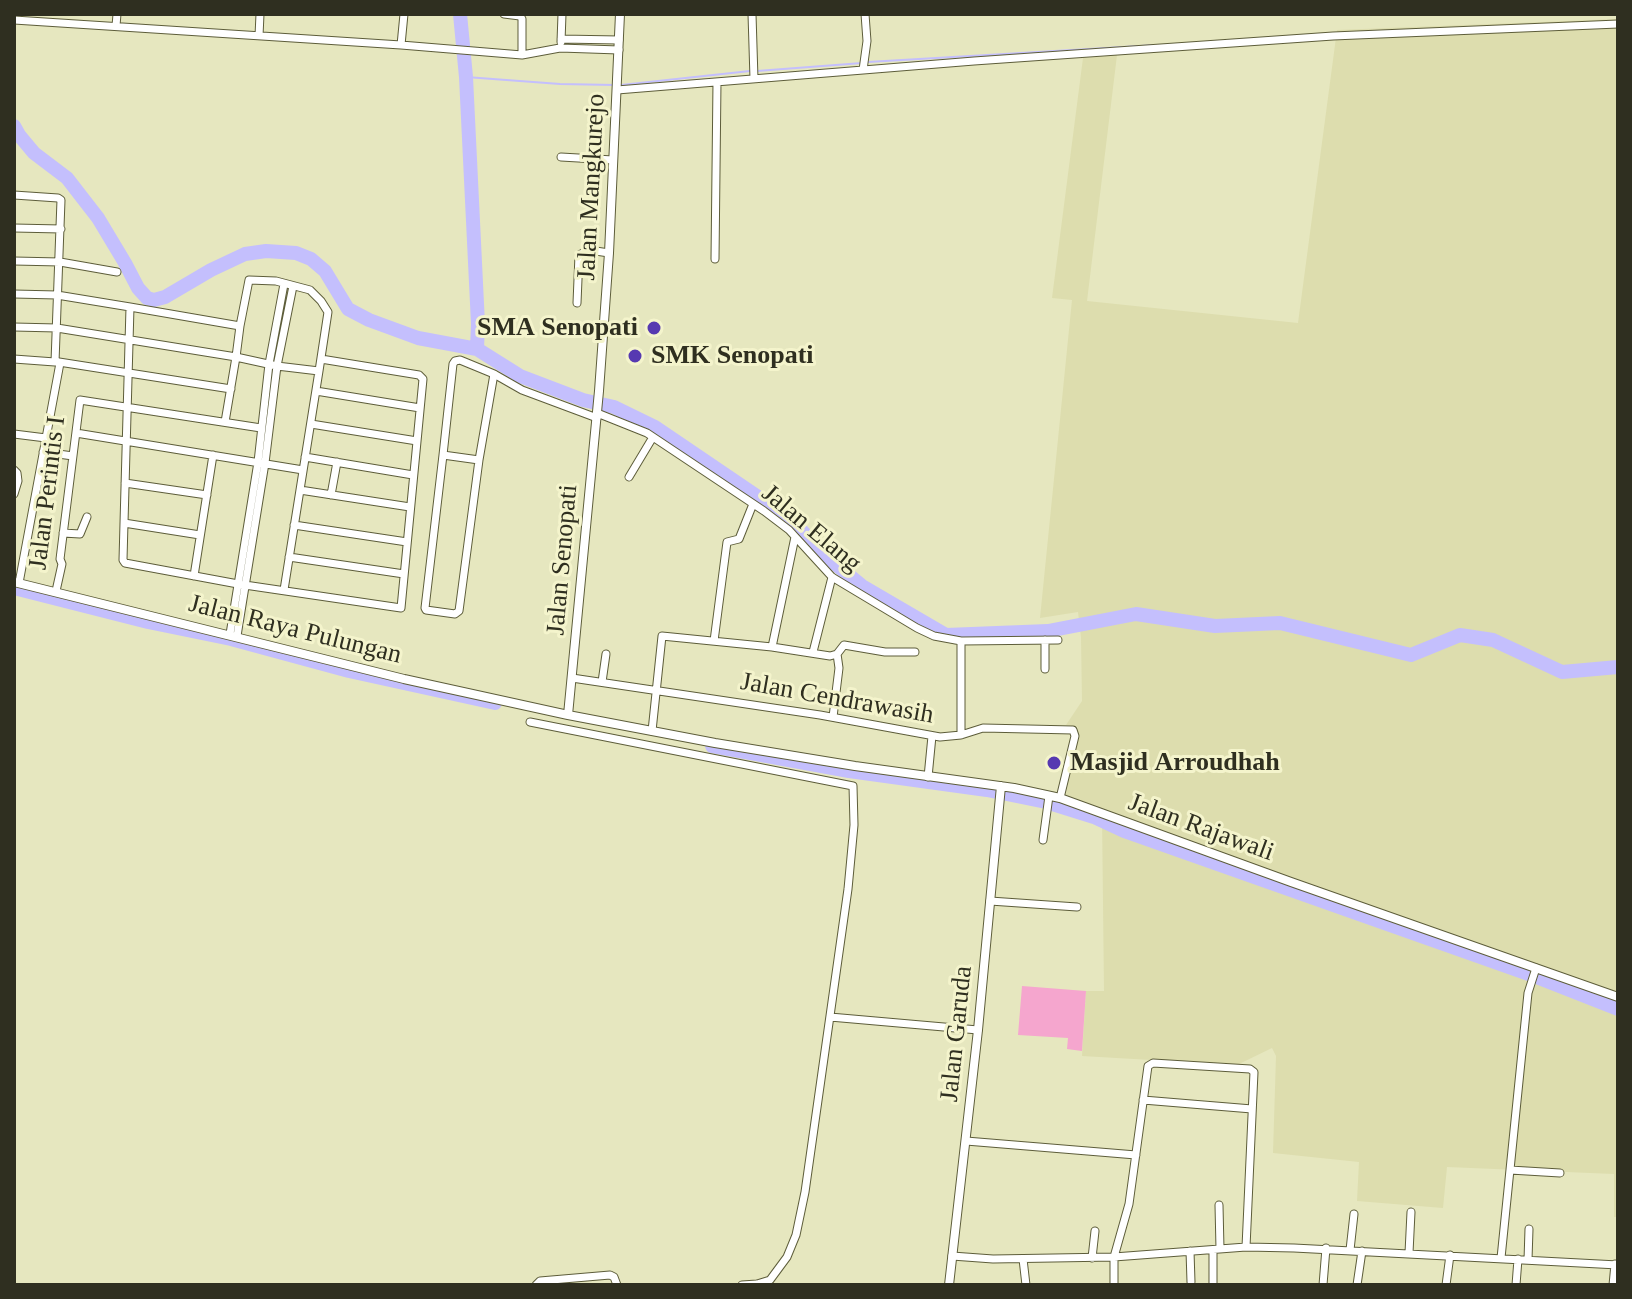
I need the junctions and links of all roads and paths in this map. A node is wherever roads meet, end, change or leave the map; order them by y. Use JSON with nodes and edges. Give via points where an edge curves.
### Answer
{"nodes":[{"id":1,"x":117,"y":14,"type":"edge"},
{"id":2,"x":260,"y":14,"type":"edge"},
{"id":3,"x":404,"y":14,"type":"edge"},
{"id":4,"x":504,"y":14,"type":"edge"},
{"id":5,"x":562,"y":14,"type":"edge"},
{"id":6,"x":620,"y":14,"type":"edge"},
{"id":7,"x":752,"y":14,"type":"edge"},
{"id":8,"x":865,"y":14,"type":"edge"},
{"id":9,"x":14,"y":20,"type":"edge"},
{"id":10,"x":1618,"y":24,"type":"edge"},
{"id":11,"x":116,"y":26,"type":"junction"},
{"id":12,"x":259,"y":36,"type":"junction"},
{"id":13,"x":561,"y":39,"type":"junction"},
{"id":14,"x":619,"y":40,"type":"junction"},
{"id":15,"x":401,"y":45,"type":"junction"},
{"id":16,"x":560,"y":48,"type":"junction"},
{"id":17,"x":619,"y":50,"type":"junction"},
{"id":18,"x":522,"y":55,"type":"junction"},
{"id":19,"x":863,"y":66,"type":"junction"},
{"id":20,"x":754,"y":74,"type":"junction"},
{"id":21,"x":717,"y":82,"type":"junction"},
{"id":22,"x":618,"y":84,"type":"junction"},
{"id":23,"x":561,"y":157,"type":"dead end"},
{"id":24,"x":613,"y":160,"type":"junction"},
{"id":25,"x":14,"y":195,"type":"edge"},
{"id":26,"x":14,"y":228,"type":"edge"},
{"id":27,"x":61,"y":229,"type":"junction"},
{"id":28,"x":609,"y":253,"type":"junction"},
{"id":29,"x":715,"y":259,"type":"dead end"},
{"id":30,"x":14,"y":261,"type":"edge"},
{"id":31,"x":60,"y":262,"type":"junction"},
{"id":32,"x":117,"y":272,"type":"dead end"},
{"id":33,"x":284,"y":284,"type":"junction"},
{"id":34,"x":293,"y":286,"type":"junction"},
{"id":35,"x":14,"y":294,"type":"edge"},
{"id":36,"x":57,"y":295,"type":"junction"},
{"id":37,"x":577,"y":303,"type":"dead end"},
{"id":38,"x":130,"y":307,"type":"junction"},
{"id":39,"x":240,"y":326,"type":"junction"},
{"id":40,"x":14,"y":327,"type":"edge"},
{"id":41,"x":57,"y":328,"type":"junction"},
{"id":42,"x":129,"y":341,"type":"junction"},
{"id":43,"x":236,"y":357,"type":"junction"},
{"id":44,"x":14,"y":359,"type":"edge"},
{"id":45,"x":321,"y":359,"type":"junction"},
{"id":46,"x":58,"y":362,"type":"junction"},
{"id":47,"x":273,"y":365,"type":"junction"},
{"id":48,"x":319,"y":371,"type":"junction"},
{"id":49,"x":128,"y":374,"type":"junction"},
{"id":50,"x":494,"y":374,"type":"junction"},
{"id":51,"x":231,"y":389,"type":"junction"},
{"id":52,"x":316,"y":391,"type":"junction"},
{"id":53,"x":127,"y":406,"type":"junction"},
{"id":54,"x":420,"y":408,"type":"junction"},
{"id":55,"x":597,"y":413,"type":"junction"},
{"id":56,"x":225,"y":422,"type":"junction"},
{"id":57,"x":311,"y":424,"type":"junction"},
{"id":58,"x":261,"y":428,"type":"junction"},
{"id":59,"x":76,"y":433,"type":"junction"},
{"id":60,"x":14,"y":434,"type":"edge"},
{"id":61,"x":653,"y":437,"type":"junction"},
{"id":62,"x":46,"y":438,"type":"junction"},
{"id":63,"x":126,"y":441,"type":"junction"},
{"id":64,"x":417,"y":441,"type":"junction"},
{"id":65,"x":43,"y":452,"type":"junction"},
{"id":66,"x":213,"y":455,"type":"junction"},
{"id":67,"x":443,"y":455,"type":"junction"},
{"id":68,"x":73,"y":456,"type":"junction"},
{"id":69,"x":305,"y":457,"type":"junction"},
{"id":70,"x":479,"y":460,"type":"junction"},
{"id":71,"x":337,"y":462,"type":"junction"},
{"id":72,"x":261,"y":463,"type":"junction"},
{"id":73,"x":14,"y":470,"type":"edge"},
{"id":74,"x":303,"y":470,"type":"junction"},
{"id":75,"x":413,"y":475,"type":"junction"},
{"id":76,"x":629,"y":477,"type":"dead end"},
{"id":77,"x":125,"y":483,"type":"junction"},
{"id":78,"x":300,"y":490,"type":"junction"},
{"id":79,"x":14,"y":494,"type":"edge"},
{"id":80,"x":207,"y":495,"type":"junction"},
{"id":81,"x":331,"y":495,"type":"junction"},
{"id":82,"x":753,"y":504,"type":"junction"},
{"id":83,"x":410,"y":507,"type":"junction"},
{"id":84,"x":87,"y":517,"type":"dead end"},
{"id":85,"x":124,"y":523,"type":"junction"},
{"id":86,"x":294,"y":525,"type":"junction"},
{"id":87,"x":63,"y":533,"type":"junction"},
{"id":88,"x":200,"y":535,"type":"junction"},
{"id":89,"x":795,"y":537,"type":"junction"},
{"id":90,"x":407,"y":542,"type":"junction"},
{"id":91,"x":289,"y":557,"type":"junction"},
{"id":92,"x":404,"y":574,"type":"junction"},
{"id":93,"x":194,"y":576,"type":"junction"},
{"id":94,"x":832,"y":577,"type":"junction"},
{"id":95,"x":17,"y":582,"type":"edge"},
{"id":96,"x":242,"y":585,"type":"junction"},
{"id":97,"x":284,"y":590,"type":"junction"},
{"id":98,"x":56,"y":591,"type":"junction"},
{"id":99,"x":233,"y":635,"type":"junction"},
{"id":100,"x":1045,"y":640,"type":"junction"},
{"id":101,"x":1058,"y":640,"type":"dead end"},
{"id":102,"x":714,"y":641,"type":"junction"},
{"id":103,"x":961,"y":641,"type":"junction"},
{"id":104,"x":772,"y":647,"type":"junction"},
{"id":105,"x":813,"y":652,"type":"junction"},
{"id":106,"x":915,"y":652,"type":"dead end"},
{"id":107,"x":606,"y":654,"type":"dead end"},
{"id":108,"x":837,"y":654,"type":"junction"},
{"id":109,"x":1045,"y":669,"type":"dead end"},
{"id":110,"x":572,"y":678,"type":"junction"},
{"id":111,"x":602,"y":682,"type":"junction"},
{"id":112,"x":656,"y":690,"type":"junction"},
{"id":113,"x":568,"y":715,"type":"junction"},
{"id":114,"x":833,"y":717,"type":"junction"},
{"id":115,"x":530,"y":722,"type":"dead end"},
{"id":116,"x":652,"y":731,"type":"junction"},
{"id":117,"x":961,"y":735,"type":"junction"},
{"id":118,"x":932,"y":736,"type":"junction"},
{"id":119,"x":928,"y":777,"type":"junction"},
{"id":120,"x":1000,"y":794,"type":"junction"},
{"id":121,"x":1060,"y":798,"type":"junction"},
{"id":122,"x":1048,"y":803,"type":"junction"},
{"id":123,"x":1043,"y":840,"type":"dead end"},
{"id":124,"x":990,"y":901,"type":"junction"},
{"id":125,"x":1077,"y":907,"type":"dead end"},
{"id":126,"x":1535,"y":971,"type":"junction"},
{"id":127,"x":1618,"y":997,"type":"edge"},
{"id":128,"x":830,"y":1017,"type":"junction"},
{"id":129,"x":978,"y":1030,"type":"junction"},
{"id":130,"x":1143,"y":1100,"type":"junction"},
{"id":131,"x":1252,"y":1109,"type":"junction"},
{"id":132,"x":966,"y":1141,"type":"junction"},
{"id":133,"x":1136,"y":1155,"type":"junction"},
{"id":134,"x":1510,"y":1170,"type":"junction"},
{"id":135,"x":1560,"y":1173,"type":"dead end"},
{"id":136,"x":1219,"y":1205,"type":"dead end"},
{"id":137,"x":1411,"y":1212,"type":"dead end"},
{"id":138,"x":1354,"y":1214,"type":"dead end"},
{"id":139,"x":1529,"y":1229,"type":"dead end"},
{"id":140,"x":1095,"y":1231,"type":"dead end"},
{"id":141,"x":1246,"y":1247,"type":"junction"},
{"id":142,"x":1326,"y":1248,"type":"junction"},
{"id":143,"x":1217,"y":1249,"type":"junction"},
{"id":144,"x":1350,"y":1250,"type":"junction"},
{"id":145,"x":1190,"y":1251,"type":"junction"},
{"id":146,"x":1362,"y":1251,"type":"junction"},
{"id":147,"x":1409,"y":1253,"type":"junction"},
{"id":148,"x":1450,"y":1255,"type":"junction"},
{"id":149,"x":952,"y":1256,"type":"junction"},
{"id":150,"x":1114,"y":1257,"type":"junction"},
{"id":151,"x":1092,"y":1258,"type":"junction"},
{"id":152,"x":1501,"y":1258,"type":"junction"},
{"id":153,"x":1023,"y":1259,"type":"junction"},
{"id":154,"x":1518,"y":1259,"type":"junction"},
{"id":155,"x":1528,"y":1260,"type":"junction"},
{"id":156,"x":1616,"y":1265,"type":"edge"},
{"id":157,"x":770,"y":1282,"type":"edge"},
{"id":158,"x":1191,"y":1282,"type":"dead end"},
{"id":159,"x":536,"y":1285,"type":"edge"},
{"id":160,"x":617,"y":1285,"type":"edge"},
{"id":161,"x":742,"y":1285,"type":"edge"},
{"id":162,"x":949,"y":1285,"type":"edge"},
{"id":163,"x":1026,"y":1285,"type":"edge"},
{"id":164,"x":1114,"y":1285,"type":"edge"},
{"id":165,"x":1213,"y":1285,"type":"edge"},
{"id":166,"x":1323,"y":1285,"type":"edge"},
{"id":167,"x":1357,"y":1285,"type":"edge"},
{"id":168,"x":1446,"y":1285,"type":"edge"},
{"id":169,"x":1516,"y":1285,"type":"edge"},
{"id":170,"x":1613,"y":1285,"type":"edge"}],
"edges":[{"from":1,"to":11,"type":"street"},
{"from":2,"to":12,"type":"street"},
{"from":3,"to":15,"type":"street"},
{"from":4,"to":18,"type":"street","via":[[522,19]]},
{"from":5,"to":13,"type":"street"},
{"from":6,"to":14,"type":"street","name":"Jalan Mangkurejo"},
{"from":7,"to":20,"type":"street"},
{"from":8,"to":19,"type":"street"},
{"from":9,"to":11,"type":"street"},
{"from":10,"to":19,"type":"street"},
{"from":11,"to":12,"type":"street"},
{"from":12,"to":15,"type":"street"},
{"from":13,"to":14,"type":"street"},
{"from":13,"to":16,"type":"street"},
{"from":14,"to":17,"type":"street","name":"Jalan Mangkurejo"},
{"from":15,"to":18,"type":"street"},
{"from":16,"to":17,"type":"street"},
{"from":16,"to":18,"type":"street"},
{"from":17,"to":22,"type":"street","name":"Jalan Mangkurejo"},
{"from":19,"to":20,"type":"street"},
{"from":20,"to":21,"type":"street"},
{"from":21,"to":22,"type":"street"},
{"from":21,"to":29,"type":"street"},
{"from":22,"to":24,"type":"street","name":"Jalan Mangkurejo"},
{"from":23,"to":24,"type":"street"},
{"from":24,"to":28,"type":"street","name":"Jalan Mangkurejo"},
{"from":25,"to":27,"type":"street","via":[[60,199]]},
{"from":26,"to":27,"type":"street"},
{"from":27,"to":31,"type":"street"},
{"from":28,"to":37,"type":"street","via":[[589,250],[579,255]]},
{"from":28,"to":55,"type":"street","name":"Jalan Mangkurejo"},
{"from":30,"to":31,"type":"street"},
{"from":31,"to":32,"type":"street"},
{"from":31,"to":36,"type":"street"},
{"from":33,"to":34,"type":"street"},
{"from":33,"to":39,"type":"street","via":[[249,280]]},
{"from":33,"to":47,"type":"street"},
{"from":34,"to":45,"type":"street","via":[[310,290],[328,311]]},
{"from":34,"to":47,"type":"street"},
{"from":35,"to":36,"type":"street"},
{"from":36,"to":38,"type":"street"},
{"from":36,"to":41,"type":"street"},
{"from":38,"to":39,"type":"street"},
{"from":38,"to":42,"type":"street"},
{"from":39,"to":43,"type":"street"},
{"from":40,"to":41,"type":"street"},
{"from":41,"to":42,"type":"street"},
{"from":41,"to":46,"type":"street"},
{"from":42,"to":43,"type":"street"},
{"from":42,"to":49,"type":"street"},
{"from":43,"to":47,"type":"street"},
{"from":43,"to":51,"type":"street"},
{"from":44,"to":46,"type":"street"},
{"from":45,"to":48,"type":"street"},
{"from":45,"to":54,"type":"street","via":[[422,376]]},
{"from":46,"to":49,"type":"street"},
{"from":46,"to":62,"type":"street"},
{"from":47,"to":48,"type":"street"},
{"from":47,"to":58,"type":"street"},
{"from":47,"to":72,"type":"street"},
{"from":48,"to":52,"type":"street"},
{"from":49,"to":51,"type":"street"},
{"from":49,"to":53,"type":"street"},
{"from":50,"to":55,"type":"street","name":"Jalan Elang","via":[[522,390]]},
{"from":50,"to":67,"type":"street","name":"Jalan Elang","via":[[454,362]]},
{"from":50,"to":70,"type":"street"},
{"from":51,"to":56,"type":"street"},
{"from":52,"to":54,"type":"street"},
{"from":52,"to":57,"type":"street"},
{"from":53,"to":56,"type":"street"},
{"from":53,"to":59,"type":"street","name":"Jalan Perintis I","via":[[80,400]]},
{"from":53,"to":63,"type":"street"},
{"from":54,"to":64,"type":"street"},
{"from":55,"to":61,"type":"street","name":"Jalan Elang"},
{"from":55,"to":110,"type":"street","name":"Jalan Senopati"},
{"from":56,"to":58,"type":"street"},
{"from":57,"to":64,"type":"street"},
{"from":57,"to":69,"type":"street"},
{"from":58,"to":72,"type":"street"},
{"from":59,"to":63,"type":"street"},
{"from":59,"to":68,"type":"street","name":"Jalan Perintis I"},
{"from":60,"to":62,"type":"street"},
{"from":61,"to":76,"type":"street"},
{"from":61,"to":82,"type":"street","name":"Jalan Elang"},
{"from":62,"to":65,"type":"street"},
{"from":63,"to":66,"type":"street"},
{"from":63,"to":77,"type":"street"},
{"from":64,"to":75,"type":"street"},
{"from":65,"to":68,"type":"street"},
{"from":65,"to":95,"type":"street"},
{"from":66,"to":72,"type":"street"},
{"from":66,"to":80,"type":"street"},
{"from":67,"to":70,"type":"street"},
{"from":67,"to":70,"type":"street","via":[[426,610],[459,611]]},
{"from":68,"to":87,"type":"street","name":"Jalan Perintis I"},
{"from":69,"to":71,"type":"street"},
{"from":69,"to":74,"type":"street"},
{"from":71,"to":75,"type":"street"},
{"from":71,"to":81,"type":"street"},
{"from":72,"to":74,"type":"street"},
{"from":72,"to":96,"type":"street"},
{"from":73,"to":79,"type":"street"},
{"from":74,"to":78,"type":"street"},
{"from":75,"to":83,"type":"street"},
{"from":77,"to":80,"type":"street"},
{"from":77,"to":85,"type":"street"},
{"from":78,"to":81,"type":"street"},
{"from":78,"to":86,"type":"street"},
{"from":80,"to":88,"type":"street"},
{"from":81,"to":83,"type":"street"},
{"from":82,"to":89,"type":"street","name":"Jalan Elang"},
{"from":82,"to":102,"type":"street","via":[[739,539],[727,542]]},
{"from":83,"to":90,"type":"street"},
{"from":84,"to":87,"type":"street","via":[[80,534]]},
{"from":85,"to":88,"type":"street"},
{"from":85,"to":93,"type":"street","via":[[125,563]]},
{"from":86,"to":90,"type":"street"},
{"from":86,"to":91,"type":"street"},
{"from":87,"to":98,"type":"street","name":"Jalan Perintis I"},
{"from":88,"to":93,"type":"street"},
{"from":89,"to":94,"type":"street","name":"Jalan Elang"},
{"from":89,"to":104,"type":"street"},
{"from":90,"to":92,"type":"street"},
{"from":91,"to":92,"type":"street"},
{"from":91,"to":97,"type":"street"},
{"from":92,"to":97,"type":"street","via":[[399,608]]},
{"from":93,"to":96,"type":"street"},
{"from":94,"to":103,"type":"street","name":"Jalan Elang","via":[[917,628]]},
{"from":94,"to":105,"type":"street"},
{"from":95,"to":98,"type":"street","name":"Jalan Raya Pulungan"},
{"from":96,"to":97,"type":"street"},
{"from":96,"to":99,"type":"street"},
{"from":98,"to":99,"type":"street","name":"Jalan Raya Pulungan"},
{"from":99,"to":113,"type":"street","name":"Jalan Raya Pulungan"},
{"from":100,"to":101,"type":"street","name":"Jalan Elang"},
{"from":100,"to":103,"type":"street","name":"Jalan Elang"},
{"from":100,"to":109,"type":"street"},
{"from":102,"to":104,"type":"street"},
{"from":102,"to":112,"type":"street","via":[[661,637]]},
{"from":103,"to":117,"type":"street"},
{"from":104,"to":105,"type":"street"},
{"from":105,"to":108,"type":"street"},
{"from":106,"to":108,"type":"street","via":[[844,645]]},
{"from":107,"to":111,"type":"street"},
{"from":108,"to":114,"type":"street"},
{"from":110,"to":111,"type":"street","name":"Jalan Cendrawasih"},
{"from":110,"to":113,"type":"street","name":"Jalan Senopati"},
{"from":111,"to":112,"type":"street","name":"Jalan Cendrawasih"},
{"from":112,"to":114,"type":"street","name":"Jalan Cendrawasih"},
{"from":112,"to":116,"type":"street"},
{"from":113,"to":116,"type":"street","name":"Jalan Rajawali"},
{"from":114,"to":118,"type":"street","name":"Jalan Cendrawasih"},
{"from":115,"to":128,"type":"street","via":[[851,784],[854,825]]},
{"from":116,"to":119,"type":"street","name":"Jalan Rajawali"},
{"from":117,"to":118,"type":"street","name":"Jalan Cendrawasih"},
{"from":117,"to":121,"type":"street","name":"Jalan Cendrawasih","via":[[983,728],[1074,731]]},
{"from":118,"to":119,"type":"street"},
{"from":119,"to":120,"type":"street","name":"Jalan Rajawali"},
{"from":120,"to":122,"type":"street","name":"Jalan Rajawali"},
{"from":120,"to":124,"type":"street","name":"Jalan Garuda"},
{"from":121,"to":122,"type":"street","name":"Jalan Rajawali"},
{"from":121,"to":126,"type":"street","name":"Jalan Rajawali"},
{"from":122,"to":123,"type":"street"},
{"from":124,"to":125,"type":"street"},
{"from":124,"to":129,"type":"street","name":"Jalan Garuda"},
{"from":126,"to":127,"type":"street","name":"Jalan Rajawali"},
{"from":126,"to":134,"type":"street","via":[[1528,993]]},
{"from":128,"to":129,"type":"street"},
{"from":128,"to":157,"type":"street","via":[[796,1235]]},
{"from":129,"to":132,"type":"street","name":"Jalan Garuda"},
{"from":130,"to":131,"type":"street"},
{"from":130,"to":131,"type":"street","via":[[1148,1066],[1153,1063],[1250,1069]]},
{"from":130,"to":133,"type":"street"},
{"from":131,"to":141,"type":"street"},
{"from":132,"to":133,"type":"street"},
{"from":132,"to":149,"type":"street","name":"Jalan Garuda"},
{"from":133,"to":150,"type":"street"},
{"from":134,"to":135,"type":"street"},
{"from":134,"to":152,"type":"street"},
{"from":136,"to":143,"type":"street"},
{"from":137,"to":147,"type":"street"},
{"from":138,"to":144,"type":"street"},
{"from":139,"to":155,"type":"street"},
{"from":140,"to":151,"type":"street"},
{"from":141,"to":142,"type":"street"},
{"from":141,"to":143,"type":"street"},
{"from":142,"to":144,"type":"street"},
{"from":142,"to":166,"type":"street"},
{"from":143,"to":145,"type":"street"},
{"from":143,"to":165,"type":"street"},
{"from":144,"to":146,"type":"street"},
{"from":145,"to":150,"type":"street"},
{"from":145,"to":158,"type":"street"},
{"from":146,"to":147,"type":"street"},
{"from":146,"to":167,"type":"street"},
{"from":147,"to":148,"type":"street"},
{"from":148,"to":152,"type":"street"},
{"from":148,"to":168,"type":"street"},
{"from":149,"to":153,"type":"street"},
{"from":149,"to":162,"type":"street","name":"Jalan Garuda"},
{"from":150,"to":151,"type":"street"},
{"from":150,"to":164,"type":"street"},
{"from":151,"to":153,"type":"street"},
{"from":152,"to":154,"type":"street"},
{"from":153,"to":163,"type":"street"},
{"from":154,"to":155,"type":"street"},
{"from":154,"to":169,"type":"street"},
{"from":155,"to":156,"type":"street"},
{"from":156,"to":170,"type":"street"},
{"from":157,"to":161,"type":"street"},
{"from":159,"to":160,"type":"street","via":[[610,1275]]}]}
